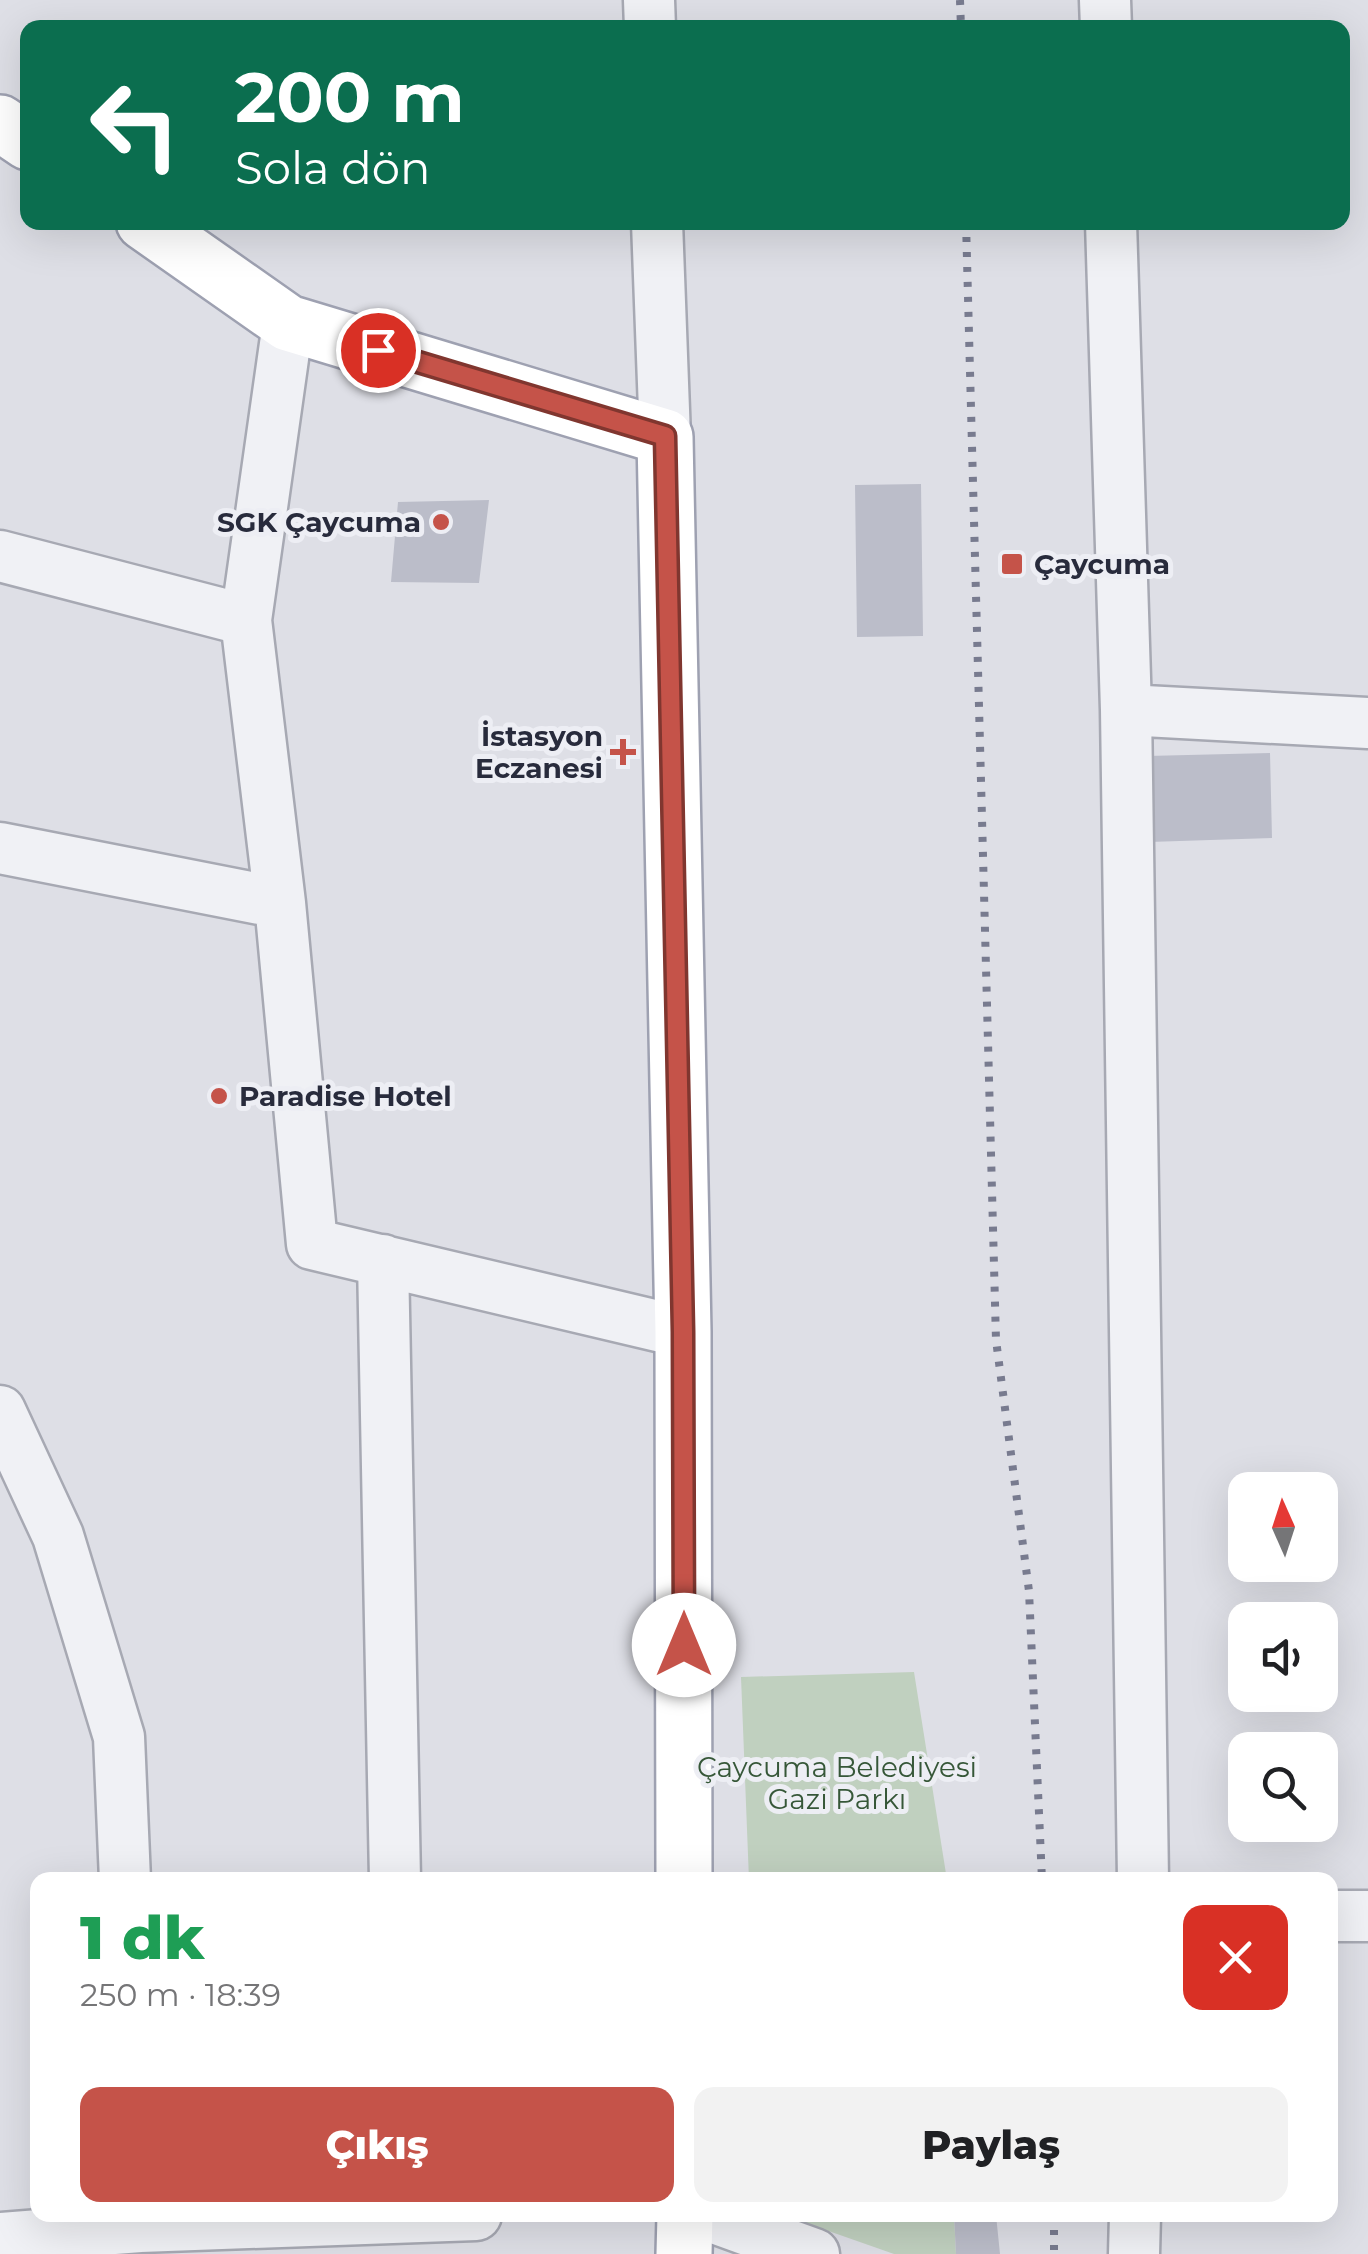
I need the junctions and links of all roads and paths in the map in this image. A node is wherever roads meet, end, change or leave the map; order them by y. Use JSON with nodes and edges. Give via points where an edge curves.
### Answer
{"nodes":[{"id":1,"x":156,"y":230,"type":"edge"},
{"id":2,"x":657,"y":230,"type":"edge"},
{"id":3,"x":1112,"y":230,"type":"edge"},
{"id":4,"x":288,"y":322,"type":"junction"},
{"id":5,"x":665,"y":436,"type":"junction"},
{"id":6,"x":0,"y":556,"type":"edge"},
{"id":7,"x":246,"y":620,"type":"junction"},
{"id":8,"x":1126,"y":710,"type":"junction"},
{"id":9,"x":1368,"y":723,"type":"edge"},
{"id":10,"x":0,"y":848,"type":"edge"},
{"id":11,"x":280,"y":903,"type":"junction"},
{"id":12,"x":383,"y":1260,"type":"junction"},
{"id":13,"x":683,"y":1332,"type":"junction"},
{"id":14,"x":0,"y":1411,"type":"edge"},
{"id":15,"x":126,"y":1872,"type":"edge"},
{"id":16,"x":396,"y":1872,"type":"edge"},
{"id":17,"x":684,"y":1872,"type":"edge"},
{"id":18,"x":1143,"y":1872,"type":"edge"},
{"id":19,"x":1338,"y":1916,"type":"edge"},
{"id":20,"x":1368,"y":1916,"type":"edge"},
{"id":21,"x":438,"y":2222,"type":"edge"},
{"id":22,"x":685,"y":2222,"type":"edge"},
{"id":23,"x":725,"y":2222,"type":"edge"},
{"id":24,"x":1135,"y":2222,"type":"edge"},
{"id":25,"x":401,"y":2229,"type":"edge"},
{"id":26,"x":140,"y":2232,"type":"edge"},
{"id":27,"x":0,"y":2238,"type":"edge"},
{"id":28,"x":1134,"y":2253,"type":"edge"},
{"id":29,"x":684,"y":2254,"type":"edge"},
{"id":30,"x":814,"y":2254,"type":"edge"},
{"id":31,"x":1143,"y":2254,"type":"edge"}],
"edges":[{"from":1,"to":4,"type":"main road"},
{"from":2,"to":5,"type":"street"},
{"from":3,"to":8,"type":"street"},
{"from":4,"to":5,"type":"main road"},
{"from":4,"to":7,"type":"street"},
{"from":5,"to":13,"type":"main road"},
{"from":6,"to":7,"type":"street"},
{"from":7,"to":11,"type":"street"},
{"from":8,"to":9,"type":"street"},
{"from":8,"to":18,"type":"street"},
{"from":10,"to":11,"type":"street"},
{"from":11,"to":12,"type":"street","via":[[312,1244]]},
{"from":12,"to":13,"type":"street"},
{"from":12,"to":16,"type":"street"},
{"from":13,"to":17,"type":"main road"},
{"from":14,"to":15,"type":"street","via":[[58,1536],[119,1737]]},
{"from":19,"to":20,"type":"street"},
{"from":21,"to":25,"type":"street"},
{"from":22,"to":29,"type":"main road"},
{"from":23,"to":30,"type":"street"},
{"from":24,"to":28,"type":"street"},
{"from":25,"to":26,"type":"street"},
{"from":26,"to":27,"type":"street"},
{"from":28,"to":31,"type":"street"}]}
